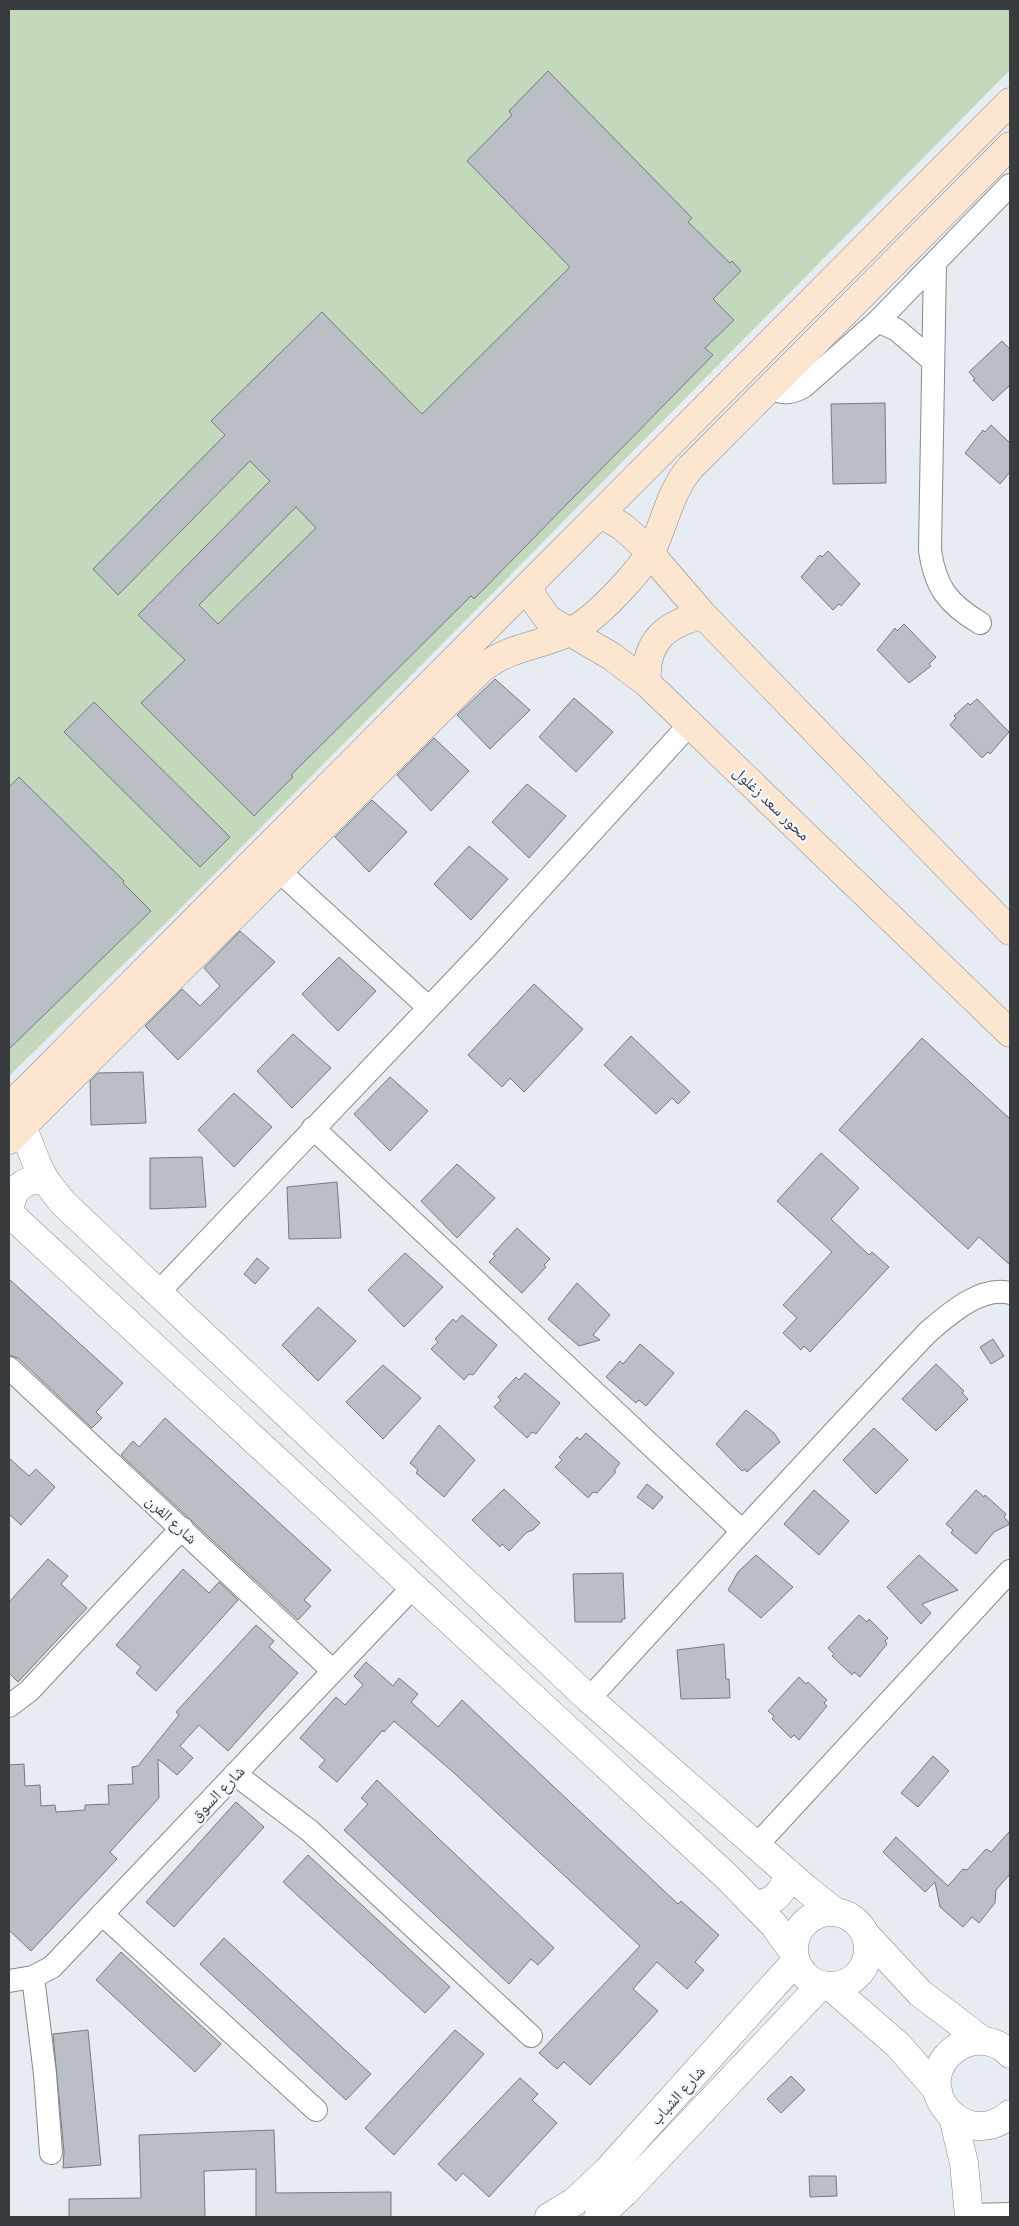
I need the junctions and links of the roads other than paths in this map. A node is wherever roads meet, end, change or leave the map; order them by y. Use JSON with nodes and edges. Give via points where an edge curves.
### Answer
{"nodes":[{"id":1,"x":1010,"y":102,"type":"edge"},
{"id":2,"x":1010,"y":146,"type":"edge"},
{"id":3,"x":1010,"y":185,"type":"edge"},
{"id":4,"x":935,"y":263,"type":"junction"},
{"id":5,"x":878,"y":321,"type":"junction"},
{"id":6,"x":933,"y":360,"type":"junction"},
{"id":7,"x":769,"y":388,"type":"junction"},
{"id":8,"x":601,"y":514,"type":"junction"},
{"id":9,"x":650,"y":554,"type":"junction"},
{"id":10,"x":530,"y":586,"type":"junction"},
{"id":11,"x":703,"y":615,"type":"junction"},
{"id":12,"x":980,"y":623,"type":"dead end"},
{"id":13,"x":571,"y":633,"type":"junction"},
{"id":14,"x":648,"y":683,"type":"junction"},
{"id":15,"x":690,"y":724,"type":"junction"},
{"id":16,"x":278,"y":870,"type":"junction"},
{"id":17,"x":1005,"y":922,"type":"edge"},
{"id":18,"x":428,"y":1007,"type":"junction"},
{"id":19,"x":1010,"y":1033,"type":"edge"},
{"id":20,"x":13,"y":1124,"type":"edge"},
{"id":21,"x":313,"y":1128,"type":"junction"},
{"id":22,"x":45,"y":1180,"type":"junction"},
{"id":23,"x":9,"y":1213,"type":"edge"},
{"id":24,"x":1010,"y":1293,"type":"edge"},
{"id":25,"x":157,"y":1294,"type":"junction"},
{"id":26,"x":9,"y":1368,"type":"edge"},
{"id":27,"x":182,"y":1528,"type":"junction"},
{"id":28,"x":741,"y":1530,"type":"junction"},
{"id":29,"x":1009,"y":1575,"type":"edge"},
{"id":30,"x":414,"y":1586,"type":"junction"},
{"id":31,"x":333,"y":1671,"type":"junction"},
{"id":32,"x":589,"y":1699,"type":"junction"},
{"id":33,"x":9,"y":1706,"type":"edge"},
{"id":34,"x":235,"y":1774,"type":"junction"},
{"id":35,"x":756,"y":1846,"type":"junction"},
{"id":36,"x":788,"y":1873,"type":"junction"},
{"id":37,"x":755,"y":1905,"type":"junction"},
{"id":38,"x":834,"y":1911,"type":"junction"},
{"id":39,"x":102,"y":1914,"type":"junction"},
{"id":40,"x":866,"y":1935,"type":"junction"},
{"id":41,"x":794,"y":1957,"type":"junction"},
{"id":42,"x":33,"y":1977,"type":"junction"},
{"id":43,"x":9,"y":1981,"type":"edge"},
{"id":44,"x":825,"y":1986,"type":"junction"},
{"id":45,"x":531,"y":2036,"type":"dead end"},
{"id":46,"x":1000,"y":2044,"type":"edge"},
{"id":47,"x":938,"y":2091,"type":"junction"},
{"id":48,"x":316,"y":2110,"type":"dead end"},
{"id":49,"x":1010,"y":2114,"type":"edge"},
{"id":50,"x":953,"y":2117,"type":"junction"},
{"id":51,"x":51,"y":2153,"type":"dead end"},
{"id":52,"x":1010,"y":2214,"type":"edge"},
{"id":53,"x":969,"y":2216,"type":"edge"},
{"id":54,"x":548,"y":2217,"type":"edge"},
{"id":55,"x":598,"y":2217,"type":"edge"}],
"edges":[{"from":1,"to":8,"type":"main road"},
{"from":2,"to":7,"type":"main road"},
{"from":3,"to":4,"type":"street"},
{"from":4,"to":5,"type":"street"},
{"from":4,"to":6,"type":"street"},
{"from":5,"to":6,"type":"street","via":[[897,330]]},
{"from":5,"to":7,"type":"street","via":[[804,387],[782,394]]},
{"from":6,"to":12,"type":"street","via":[[930,550],[933,573],[944,593],[960,611]]},
{"from":7,"to":9,"type":"main road","via":[[683,476],[671,497]]},
{"from":8,"to":9,"type":"main road","via":[[628,531]]},
{"from":8,"to":10,"type":"main road"},
{"from":9,"to":11,"type":"main road"},
{"from":9,"to":13,"type":"main road","via":[[593,616]]},
{"from":10,"to":13,"type":"main road","name":"محور سعد زغلول","via":[[533,598],[544,614]]},
{"from":10,"to":20,"type":"main road"},
{"from":11,"to":14,"type":"main road","via":[[681,622],[660,636],[646,666]]},
{"from":11,"to":17,"type":"main road"},
{"from":13,"to":14,"type":"main road","name":"محور سعد زغلول"},
{"from":13,"to":16,"type":"main road","via":[[509,651],[487,663]]},
{"from":14,"to":15,"type":"main road","name":"محور سعد زغلول"},
{"from":15,"to":18,"type":"street"},
{"from":15,"to":19,"type":"main road","name":"محور سعد زغلول"},
{"from":16,"to":18,"type":"street"},
{"from":16,"to":20,"type":"main road"},
{"from":18,"to":21,"type":"street"},
{"from":20,"to":22,"type":"street"},
{"from":21,"to":25,"type":"street"},
{"from":21,"to":28,"type":"street"},
{"from":22,"to":23,"type":"street","via":[[35,1180],[18,1187],[9,1203]]},
{"from":22,"to":25,"type":"street","via":[[63,1203]]},
{"from":23,"to":30,"type":"street"},
{"from":24,"to":28,"type":"street","via":[[993,1293],[974,1299],[958,1307],[928,1332]]},
{"from":25,"to":32,"type":"street"},
{"from":26,"to":27,"type":"street","name":"شارع الفرن"},
{"from":27,"to":31,"type":"street","name":"شارع الفرن"},
{"from":27,"to":33,"type":"street","via":[[29,1691]]},
{"from":28,"to":32,"type":"street","via":[[704,1575]]},
{"from":29,"to":35,"type":"street"},
{"from":30,"to":31,"type":"street","name":"شارع السوق"},
{"from":30,"to":37,"type":"street"},
{"from":31,"to":34,"type":"street","name":"شارع السوق"},
{"from":32,"to":35,"type":"street"},
{"from":34,"to":39,"type":"street","name":"شارع السوق"},
{"from":34,"to":45,"type":"street","via":[[310,1831]]},
{"from":35,"to":36,"type":"street"},
{"from":36,"to":37,"type":"street","via":[[778,1896]]},
{"from":36,"to":38,"type":"street"},
{"from":37,"to":41,"type":"street","via":[[774,1925]]},
{"from":38,"to":40,"type":"street","via":[[853,1918]]},
{"from":38,"to":41,"type":"street","via":[[807,1919],[796,1934]]},
{"from":39,"to":42,"type":"street","name":"شارع السوق","via":[[52,1967]]},
{"from":39,"to":48,"type":"street"},
{"from":40,"to":44,"type":"street","via":[[867,1959],[862,1970],[842,1985]]},
{"from":40,"to":46,"type":"street","via":[[920,1993]]},
{"from":41,"to":44,"type":"street","via":[[805,1976]]},
{"from":41,"to":54,"type":"street","name":"شارع الشباب","via":[[607,2171],[574,2202]]},
{"from":42,"to":43,"type":"street","name":"شارع السوق"},
{"from":42,"to":51,"type":"street"},
{"from":44,"to":47,"type":"street","via":[[898,2045]]},
{"from":44,"to":55,"type":"street","name":"شارع الشباب"},
{"from":46,"to":47,"type":"street","via":[[967,2043],[952,2051],[940,2068]]},
{"from":47,"to":50,"type":"street","via":[[943,2105]]},
{"from":49,"to":50,"type":"street","via":[[995,2124],[984,2126],[973,2126]]},
{"from":50,"to":53,"type":"street","via":[[964,2163]]},
{"from":52,"to":53,"type":"street"}]}
